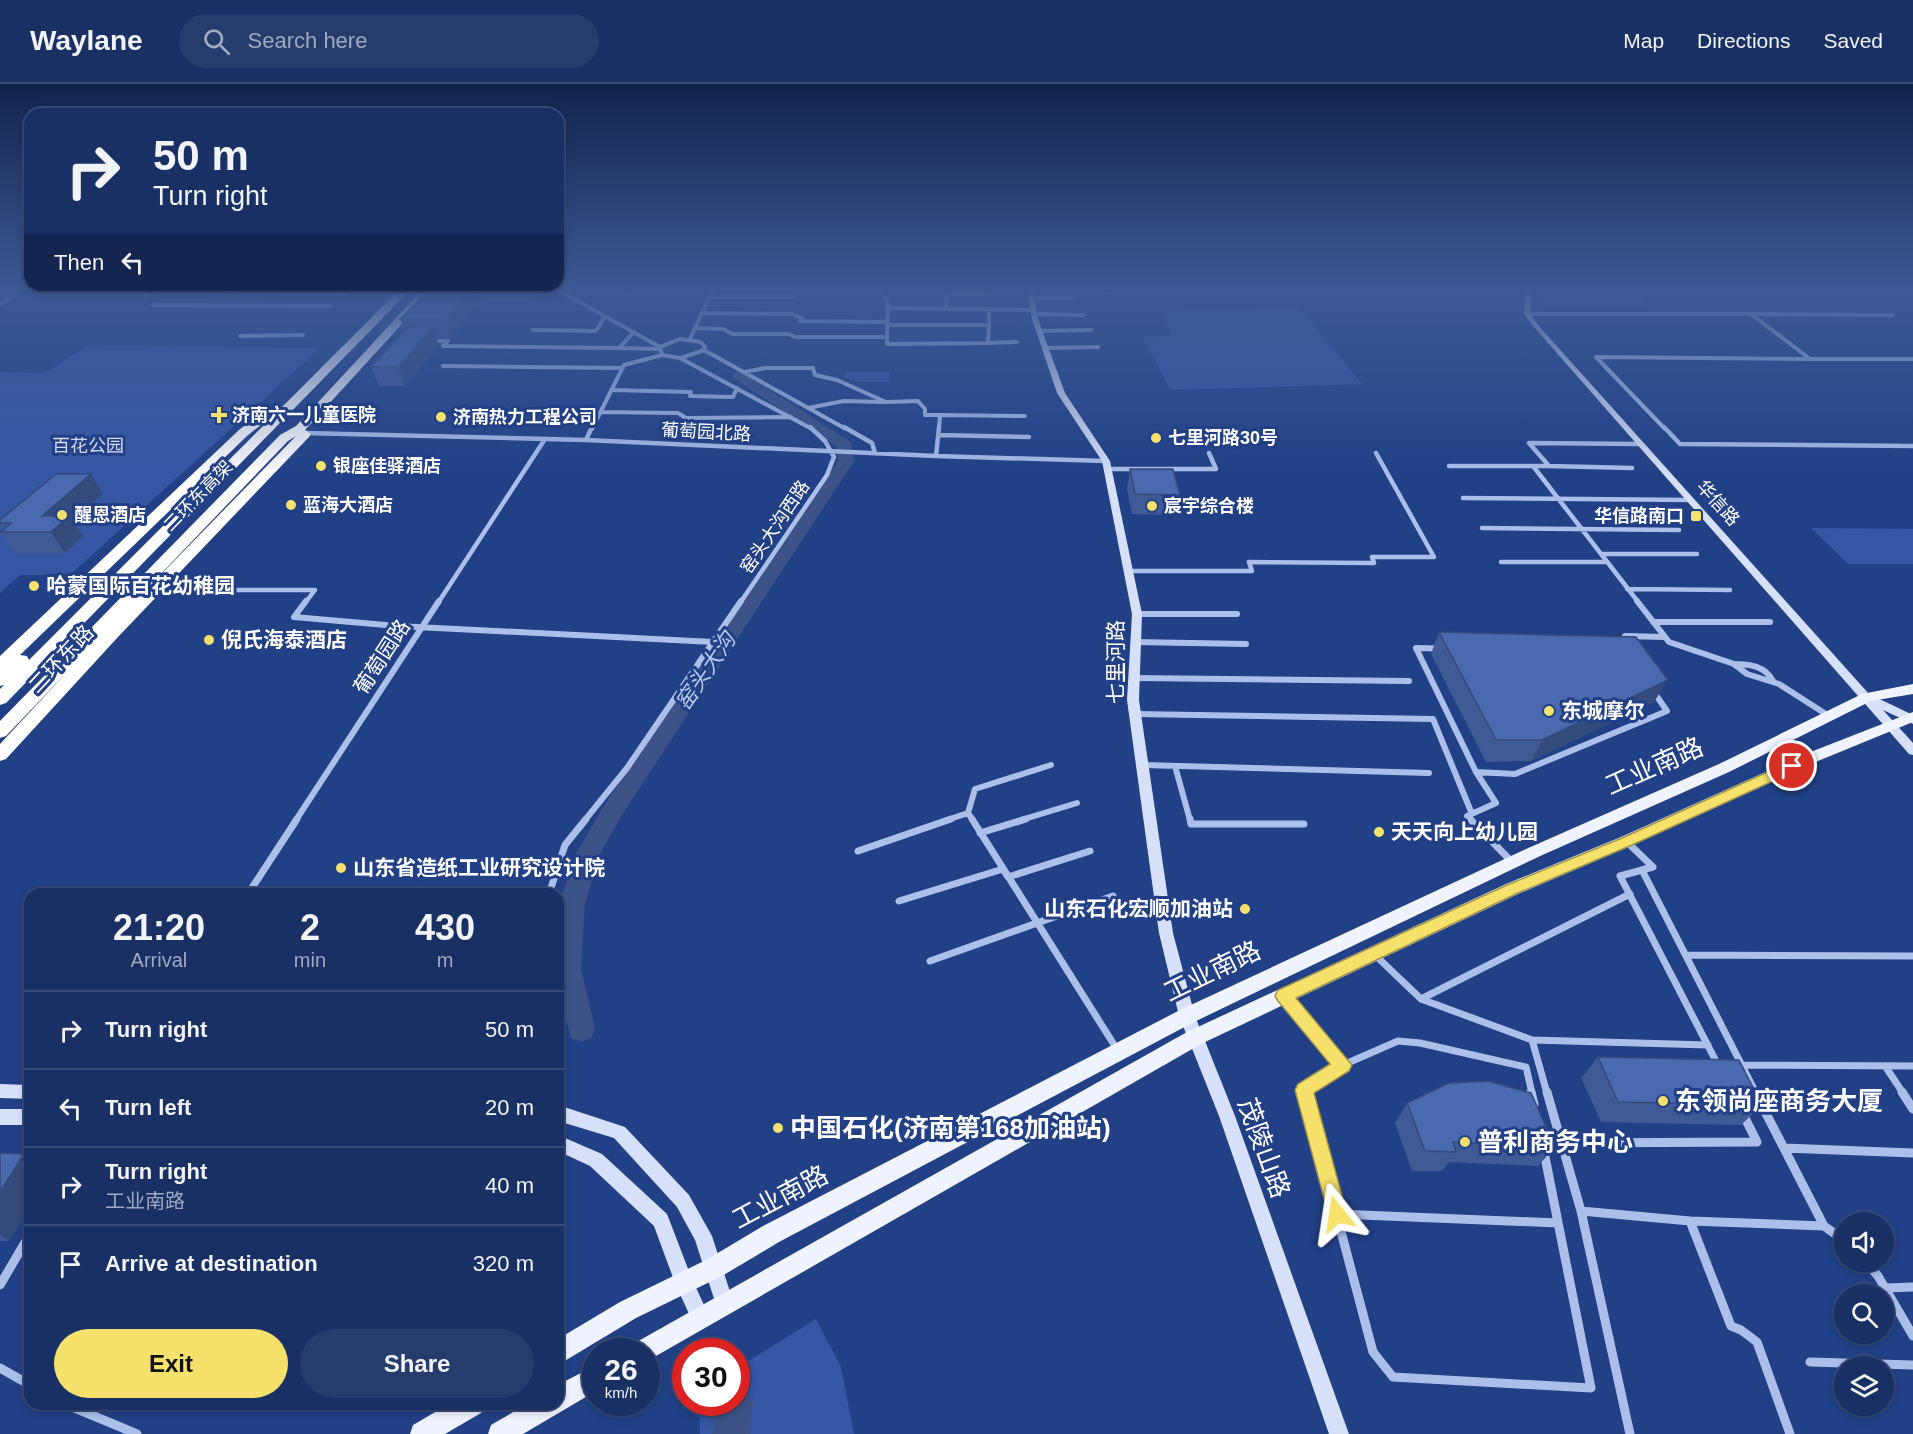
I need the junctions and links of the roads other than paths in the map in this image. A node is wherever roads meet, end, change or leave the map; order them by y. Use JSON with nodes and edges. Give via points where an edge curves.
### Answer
{"nodes":[{"id":1,"x":329,"y":352,"type":"edge"},
{"id":2,"x":344,"y":352,"type":"edge"},
{"id":3,"x":359,"y":352,"type":"edge"},
{"id":4,"x":371,"y":352,"type":"edge"},
{"id":5,"x":661,"y":352,"type":"edge"},
{"id":6,"x":700,"y":352,"type":"edge"},
{"id":7,"x":708,"y":352,"type":"edge"},
{"id":8,"x":1046,"y":352,"type":"edge"},
{"id":9,"x":1560,"y":352,"type":"edge"},
{"id":10,"x":1801,"y":352,"type":"edge"},
{"id":11,"x":662,"y":355,"type":"junction"},
{"id":12,"x":680,"y":358,"type":"junction"},
{"id":13,"x":1810,"y":359,"type":"junction"},
{"id":14,"x":1913,"y":359,"type":"edge"},
{"id":15,"x":443,"y":366,"type":"dead end"},
{"id":16,"x":623,"y":368,"type":"junction"},
{"id":17,"x":744,"y":372,"type":"junction"},
{"id":18,"x":737,"y":388,"type":"junction"},
{"id":19,"x":611,"y":390,"type":"junction"},
{"id":20,"x":886,"y":402,"type":"junction"},
{"id":21,"x":808,"y":408,"type":"junction"},
{"id":22,"x":600,"y":412,"type":"junction"},
{"id":23,"x":940,"y":415,"type":"junction"},
{"id":24,"x":1025,"y":416,"type":"dead end"},
{"id":25,"x":791,"y":417,"type":"junction"},
{"id":26,"x":262,"y":420,"type":"junction"},
{"id":27,"x":303,"y":431,"type":"junction"},
{"id":28,"x":938,"y":435,"type":"junction"},
{"id":29,"x":1029,"y":437,"type":"dead end"},
{"id":30,"x":545,"y":439,"type":"junction"},
{"id":31,"x":586,"y":440,"type":"junction"},
{"id":32,"x":1641,"y":444,"type":"junction"},
{"id":33,"x":1913,"y":446,"type":"edge"},
{"id":34,"x":831,"y":451,"type":"junction"},
{"id":35,"x":875,"y":453,"type":"junction"},
{"id":36,"x":1209,"y":453,"type":"dead end"},
{"id":37,"x":1376,"y":453,"type":"dead end"},
{"id":38,"x":936,"y":456,"type":"junction"},
{"id":39,"x":1107,"y":465,"type":"junction"},
{"id":40,"x":1449,"y":466,"type":"dead end"},
{"id":41,"x":1533,"y":466,"type":"junction"},
{"id":42,"x":1549,"y":466,"type":"junction"},
{"id":43,"x":1632,"y":468,"type":"dead end"},
{"id":44,"x":1463,"y":498,"type":"dead end"},
{"id":45,"x":1557,"y":498,"type":"junction"},
{"id":46,"x":1690,"y":500,"type":"junction"},
{"id":47,"x":1482,"y":528,"type":"dead end"},
{"id":48,"x":1581,"y":528,"type":"junction"},
{"id":49,"x":1679,"y":531,"type":"dead end"},
{"id":50,"x":1600,"y":554,"type":"junction"},
{"id":51,"x":1697,"y":554,"type":"dead end"},
{"id":52,"x":1501,"y":562,"type":"dead end"},
{"id":53,"x":1606,"y":562,"type":"junction"},
{"id":54,"x":1130,"y":571,"type":"junction"},
{"id":55,"x":1627,"y":589,"type":"junction"},
{"id":56,"x":156,"y":590,"type":"junction"},
{"id":57,"x":1730,"y":590,"type":"dead end"},
{"id":58,"x":1137,"y":614,"type":"junction"},
{"id":59,"x":1237,"y":614,"type":"dead end"},
{"id":60,"x":1653,"y":622,"type":"junction"},
{"id":61,"x":1770,"y":622,"type":"dead end"},
{"id":62,"x":423,"y":628,"type":"junction"},
{"id":63,"x":1625,"y":636,"type":"edge"},
{"id":64,"x":1664,"y":637,"type":"junction"},
{"id":65,"x":713,"y":642,"type":"junction"},
{"id":66,"x":1134,"y":642,"type":"junction"},
{"id":67,"x":1246,"y":644,"type":"dead end"},
{"id":68,"x":1734,"y":664,"type":"junction"},
{"id":69,"x":0,"y":665,"type":"edge"},
{"id":70,"x":1134,"y":678,"type":"junction"},
{"id":71,"x":0,"y":681,"type":"edge"},
{"id":72,"x":1409,"y":681,"type":"dead end"},
{"id":73,"x":1773,"y":681,"type":"junction"},
{"id":74,"x":1913,"y":689,"type":"edge"},
{"id":75,"x":0,"y":690,"type":"edge"},
{"id":76,"x":1867,"y":697,"type":"junction"},
{"id":77,"x":0,"y":699,"type":"edge"},
{"id":78,"x":1136,"y":714,"type":"junction"},
{"id":79,"x":1830,"y":716,"type":"junction"},
{"id":80,"x":1912,"y":718,"type":"edge"},
{"id":81,"x":0,"y":726,"type":"edge"},
{"id":82,"x":1890,"y":726,"type":"junction"},
{"id":83,"x":0,"y":732,"type":"edge"},
{"id":84,"x":0,"y":747,"type":"edge"},
{"id":85,"x":1913,"y":751,"type":"edge"},
{"id":86,"x":0,"y":755,"type":"edge"},
{"id":87,"x":1051,"y":765,"type":"dead end"},
{"id":88,"x":1143,"y":765,"type":"junction"},
{"id":89,"x":1175,"y":766,"type":"junction"},
{"id":90,"x":1476,"y":772,"type":"junction"},
{"id":91,"x":1429,"y":773,"type":"dead end"},
{"id":92,"x":1077,"y":803,"type":"dead end"},
{"id":93,"x":968,"y":813,"type":"junction"},
{"id":94,"x":1472,"y":814,"type":"junction"},
{"id":95,"x":1304,"y":824,"type":"dead end"},
{"id":96,"x":980,"y":833,"type":"junction"},
{"id":97,"x":1627,"y":842,"type":"junction"},
{"id":98,"x":858,"y":851,"type":"dead end"},
{"id":99,"x":1090,"y":851,"type":"dead end"},
{"id":100,"x":1512,"y":862,"type":"junction"},
{"id":101,"x":1003,"y":869,"type":"junction"},
{"id":102,"x":1642,"y":870,"type":"junction"},
{"id":103,"x":1008,"y":877,"type":"junction"},
{"id":104,"x":252,"y":888,"type":"edge"},
{"id":105,"x":551,"y":888,"type":"edge"},
{"id":106,"x":1630,"y":894,"type":"junction"},
{"id":107,"x":1113,"y":896,"type":"dead end"},
{"id":108,"x":899,"y":901,"type":"dead end"},
{"id":109,"x":1037,"y":923,"type":"junction"},
{"id":110,"x":1373,"y":952,"type":"junction"},
{"id":111,"x":1686,"y":955,"type":"junction"},
{"id":112,"x":1913,"y":956,"type":"edge"},
{"id":113,"x":930,"y":961,"type":"dead end"},
{"id":114,"x":1284,"y":996,"type":"junction"},
{"id":115,"x":1421,"y":999,"type":"junction"},
{"id":116,"x":1187,"y":1016,"type":"junction"},
{"id":117,"x":1194,"y":1038,"type":"junction"},
{"id":118,"x":1532,"y":1040,"type":"junction"},
{"id":119,"x":1708,"y":1045,"type":"junction"},
{"id":120,"x":1119,"y":1051,"type":"junction"},
{"id":121,"x":1343,"y":1065,"type":"junction"},
{"id":122,"x":1742,"y":1065,"type":"junction"},
{"id":123,"x":1885,"y":1066,"type":"junction"},
{"id":124,"x":1913,"y":1066,"type":"edge"},
{"id":125,"x":1722,"y":1074,"type":"edge"},
{"id":126,"x":0,"y":1091,"type":"edge"},
{"id":127,"x":24,"y":1092,"type":"edge"},
{"id":128,"x":1737,"y":1103,"type":"edge"},
{"id":129,"x":1913,"y":1109,"type":"edge"},
{"id":130,"x":1535,"y":1112,"type":"edge"},
{"id":131,"x":564,"y":1115,"type":"edge"},
{"id":132,"x":0,"y":1117,"type":"edge"},
{"id":133,"x":24,"y":1117,"type":"edge"},
{"id":134,"x":1562,"y":1143,"type":"junction"},
{"id":135,"x":1542,"y":1145,"type":"edge"},
{"id":136,"x":564,"y":1146,"type":"edge"},
{"id":137,"x":1784,"y":1148,"type":"junction"},
{"id":138,"x":1913,"y":1153,"type":"edge"},
{"id":139,"x":1581,"y":1211,"type":"junction"},
{"id":140,"x":1337,"y":1214,"type":"junction"},
{"id":141,"x":1690,"y":1221,"type":"junction"},
{"id":142,"x":1558,"y":1223,"type":"junction"},
{"id":143,"x":1824,"y":1226,"type":"junction"},
{"id":144,"x":1834,"y":1233,"type":"edge"},
{"id":145,"x":24,"y":1244,"type":"edge"},
{"id":146,"x":714,"y":1268,"type":"junction"},
{"id":147,"x":684,"y":1283,"type":"junction"},
{"id":148,"x":0,"y":1285,"type":"edge"},
{"id":149,"x":1913,"y":1287,"type":"edge"},
{"id":150,"x":1894,"y":1288,"type":"edge"},
{"id":151,"x":1894,"y":1303,"type":"edge"},
{"id":152,"x":725,"y":1304,"type":"junction"},
{"id":153,"x":701,"y":1318,"type":"junction"},
{"id":154,"x":1913,"y":1336,"type":"edge"},
{"id":155,"x":660,"y":1341,"type":"edge"},
{"id":156,"x":564,"y":1349,"type":"edge"},
{"id":157,"x":1810,"y":1362,"type":"dead end"},
{"id":158,"x":1913,"y":1365,"type":"edge"},
{"id":159,"x":0,"y":1368,"type":"edge"},
{"id":160,"x":24,"y":1382,"type":"edge"},
{"id":161,"x":582,"y":1385,"type":"edge"},
{"id":162,"x":564,"y":1396,"type":"edge"},
{"id":163,"x":79,"y":1410,"type":"edge"},
{"id":164,"x":462,"y":1410,"type":"edge"},
{"id":165,"x":540,"y":1410,"type":"edge"},
{"id":166,"x":137,"y":1434,"type":"edge"},
{"id":167,"x":422,"y":1434,"type":"edge"},
{"id":168,"x":500,"y":1434,"type":"edge"},
{"id":169,"x":1338,"y":1434,"type":"edge"},
{"id":170,"x":1630,"y":1434,"type":"edge"},
{"id":171,"x":1790,"y":1434,"type":"edge"}],
"edges":[{"from":1,"to":26,"type":"highway","name":"二环东路"},
{"from":2,"to":77,"type":"highway","name":"二环东高架"},
{"from":3,"to":81,"type":"highway","name":"二环东高架"},
{"from":4,"to":27,"type":"highway","name":"二环东路"},
{"from":5,"to":11,"type":"street"},
{"from":6,"to":12,"type":"street"},
{"from":7,"to":17,"type":"street"},
{"from":8,"to":39,"type":"main road","name":"七里河路","via":[[1060,393]]},
{"from":9,"to":32,"type":"main road","name":"华信路"},
{"from":10,"to":13,"type":"street"},
{"from":11,"to":12,"type":"street"},
{"from":11,"to":16,"type":"street"},
{"from":12,"to":18,"type":"street"},
{"from":13,"to":14,"type":"street"},
{"from":13,"to":33,"type":"street","via":[[1596,357],[1680,444]]},
{"from":15,"to":16,"type":"street"},
{"from":16,"to":19,"type":"street"},
{"from":17,"to":20,"type":"street","via":[[813,368],[815,375],[837,380]]},
{"from":17,"to":21,"type":"street"},
{"from":18,"to":19,"type":"street","via":[[733,397]]},
{"from":18,"to":25,"type":"street"},
{"from":19,"to":22,"type":"street"},
{"from":20,"to":21,"type":"street","via":[[844,401]]},
{"from":20,"to":23,"type":"street","via":[[918,401],[925,415]]},
{"from":21,"to":35,"type":"street","via":[[872,442]]},
{"from":22,"to":25,"type":"street","via":[[678,413],[686,418]]},
{"from":22,"to":31,"type":"street"},
{"from":23,"to":24,"type":"street"},
{"from":23,"to":28,"type":"street"},
{"from":25,"to":34,"type":"street","via":[[810,427]]},
{"from":26,"to":69,"type":"highway","name":"二环东路","via":[[243,433]]},
{"from":26,"to":71,"type":"highway"},
{"from":26,"to":75,"type":"highway","name":"二环东路","via":[[264,427]]},
{"from":27,"to":30,"type":"street","name":"葡萄园北路"},
{"from":27,"to":56,"type":"highway","name":"二环东路"},
{"from":27,"to":83,"type":"highway","name":"二环东路","via":[[284,438]]},
{"from":27,"to":84,"type":"highway"},
{"from":28,"to":29,"type":"street"},
{"from":28,"to":38,"type":"street"},
{"from":30,"to":31,"type":"street","name":"葡萄园北路"},
{"from":30,"to":62,"type":"street","name":"葡萄园路"},
{"from":31,"to":34,"type":"street","name":"葡萄园北路"},
{"from":32,"to":42,"type":"street","via":[[1529,443]]},
{"from":32,"to":46,"type":"main road","name":"华信路"},
{"from":34,"to":35,"type":"street","name":"葡萄园北路"},
{"from":34,"to":65,"type":"street","name":"窑头大沟西路","via":[[834,457],[827,475]]},
{"from":35,"to":38,"type":"street","name":"葡萄园北路"},
{"from":36,"to":39,"type":"street","name":"葡萄园北路","via":[[1216,469]]},
{"from":37,"to":54,"type":"street","via":[[1434,557],[1372,557],[1374,563],[1249,562],[1252,572]]},
{"from":38,"to":39,"type":"street","name":"葡萄园北路"},
{"from":39,"to":54,"type":"main road","name":"七里河路"},
{"from":40,"to":41,"type":"street"},
{"from":41,"to":42,"type":"street"},
{"from":41,"to":45,"type":"street"},
{"from":42,"to":43,"type":"street"},
{"from":44,"to":45,"type":"street"},
{"from":45,"to":46,"type":"street"},
{"from":45,"to":48,"type":"street"},
{"from":46,"to":76,"type":"main road","name":"华信路"},
{"from":47,"to":48,"type":"street"},
{"from":48,"to":49,"type":"street"},
{"from":48,"to":50,"type":"street"},
{"from":50,"to":51,"type":"street"},
{"from":50,"to":53,"type":"street"},
{"from":52,"to":53,"type":"street"},
{"from":53,"to":55,"type":"street"},
{"from":54,"to":58,"type":"main road","name":"七里河路"},
{"from":55,"to":57,"type":"street"},
{"from":55,"to":60,"type":"street"},
{"from":56,"to":62,"type":"street","via":[[315,590],[294,617]]},
{"from":56,"to":86,"type":"highway","name":"二环东路"},
{"from":58,"to":59,"type":"street"},
{"from":58,"to":66,"type":"main road","name":"七里河路"},
{"from":60,"to":61,"type":"street"},
{"from":60,"to":64,"type":"street"},
{"from":62,"to":65,"type":"street"},
{"from":62,"to":104,"type":"street","name":"葡萄园路"},
{"from":63,"to":64,"type":"street"},
{"from":64,"to":68,"type":"street"},
{"from":65,"to":105,"type":"street","name":"窑头大沟西路","via":[[627,768],[565,845]]},
{"from":66,"to":67,"type":"street"},
{"from":66,"to":70,"type":"main road","name":"七里河路"},
{"from":68,"to":73,"type":"street","via":[[1740,672]]},
{"from":68,"to":73,"type":"street","via":[[1746,663],[1765,670]]},
{"from":70,"to":72,"type":"street"},
{"from":70,"to":78,"type":"main road","name":"七里河路"},
{"from":73,"to":79,"type":"street"},
{"from":74,"to":76,"type":"main road","name":"工业南路"},
{"from":76,"to":79,"type":"main road","name":"工业南路"},
{"from":76,"to":80,"type":"main road","name":"华信路"},
{"from":76,"to":82,"type":"main road"},
{"from":78,"to":88,"type":"main road","name":"七里河路"},
{"from":78,"to":94,"type":"street","via":[[1433,719]]},
{"from":79,"to":100,"type":"main road","name":"工业南路","via":[[1724,768]]},
{"from":80,"to":82,"type":"main road"},
{"from":82,"to":85,"type":"main road"},
{"from":82,"to":97,"type":"main road"},
{"from":87,"to":93,"type":"street","via":[[975,789]]},
{"from":88,"to":89,"type":"street"},
{"from":88,"to":116,"type":"main road","name":"七里河路","via":[[1166,933]]},
{"from":89,"to":91,"type":"street"},
{"from":89,"to":95,"type":"street","via":[[1191,824]]},
{"from":90,"to":90,"type":"street","via":[[1515,774],[1667,711],[1627,653],[1416,648]]},
{"from":90,"to":94,"type":"street","via":[[1496,803]]},
{"from":92,"to":96,"type":"street"},
{"from":93,"to":96,"type":"street"},
{"from":93,"to":98,"type":"street"},
{"from":94,"to":100,"type":"street","via":[[1467,816]]},
{"from":96,"to":101,"type":"street"},
{"from":97,"to":102,"type":"street","via":[[1653,867]]},
{"from":97,"to":110,"type":"main road"},
{"from":99,"to":103,"type":"street"},
{"from":100,"to":116,"type":"main road","name":"工业南路"},
{"from":101,"to":103,"type":"street"},
{"from":101,"to":108,"type":"street"},
{"from":102,"to":106,"type":"street","via":[[1620,876]]},
{"from":102,"to":111,"type":"street"},
{"from":103,"to":109,"type":"street"},
{"from":106,"to":115,"type":"street"},
{"from":106,"to":119,"type":"street"},
{"from":107,"to":109,"type":"street"},
{"from":109,"to":113,"type":"street"},
{"from":109,"to":120,"type":"street"},
{"from":110,"to":114,"type":"main road"},
{"from":110,"to":115,"type":"street"},
{"from":111,"to":112,"type":"street"},
{"from":111,"to":122,"type":"street"},
{"from":114,"to":117,"type":"main road"},
{"from":114,"to":121,"type":"street"},
{"from":115,"to":118,"type":"street"},
{"from":116,"to":117,"type":"main road","name":"茂陵山路"},
{"from":116,"to":120,"type":"main road","name":"工业南路"},
{"from":117,"to":152,"type":"main road"},
{"from":117,"to":169,"type":"main road","name":"茂陵山路","via":[[1227,1116]]},
{"from":118,"to":119,"type":"street"},
{"from":118,"to":134,"type":"street"},
{"from":119,"to":125,"type":"street"},
{"from":120,"to":146,"type":"main road","name":"工业南路","via":[[771,1234]]},
{"from":121,"to":130,"type":"street","via":[[1398,1041],[1526,1067]]},
{"from":121,"to":140,"type":"street","via":[[1304,1090]]},
{"from":122,"to":123,"type":"street"},
{"from":122,"to":137,"type":"street"},
{"from":123,"to":124,"type":"street"},
{"from":123,"to":129,"type":"street"},
{"from":126,"to":127,"type":"main road"},
{"from":128,"to":134,"type":"street","via":[[1756,1142]]},
{"from":131,"to":146,"type":"main road","via":[[619,1132],[683,1201],[703,1236]]},
{"from":132,"to":133,"type":"main road"},
{"from":134,"to":139,"type":"street"},
{"from":135,"to":142,"type":"street"},
{"from":136,"to":147,"type":"main road","via":[[596,1160],[661,1220]]},
{"from":137,"to":138,"type":"street"},
{"from":137,"to":143,"type":"street"},
{"from":139,"to":141,"type":"street"},
{"from":139,"to":170,"type":"street"},
{"from":140,"to":142,"type":"street"},
{"from":140,"to":142,"type":"street","via":[[1373,1352],[1393,1377],[1591,1388]]},
{"from":141,"to":143,"type":"street"},
{"from":141,"to":171,"type":"street","via":[[1731,1326],[1757,1342]]},
{"from":143,"to":144,"type":"street"},
{"from":145,"to":148,"type":"street"},
{"from":146,"to":147,"type":"main road","name":"工业南路"},
{"from":146,"to":152,"type":"main road"},
{"from":147,"to":153,"type":"main road"},
{"from":147,"to":156,"type":"main road","name":"工业南路","via":[[628,1310]]},
{"from":149,"to":150,"type":"street"},
{"from":151,"to":154,"type":"street"},
{"from":152,"to":153,"type":"main road"},
{"from":153,"to":155,"type":"main road"},
{"from":157,"to":158,"type":"street"},
{"from":159,"to":160,"type":"street"},
{"from":161,"to":162,"type":"main road"},
{"from":163,"to":166,"type":"street"},
{"from":164,"to":167,"type":"main road"},
{"from":165,"to":168,"type":"main road"}]}
